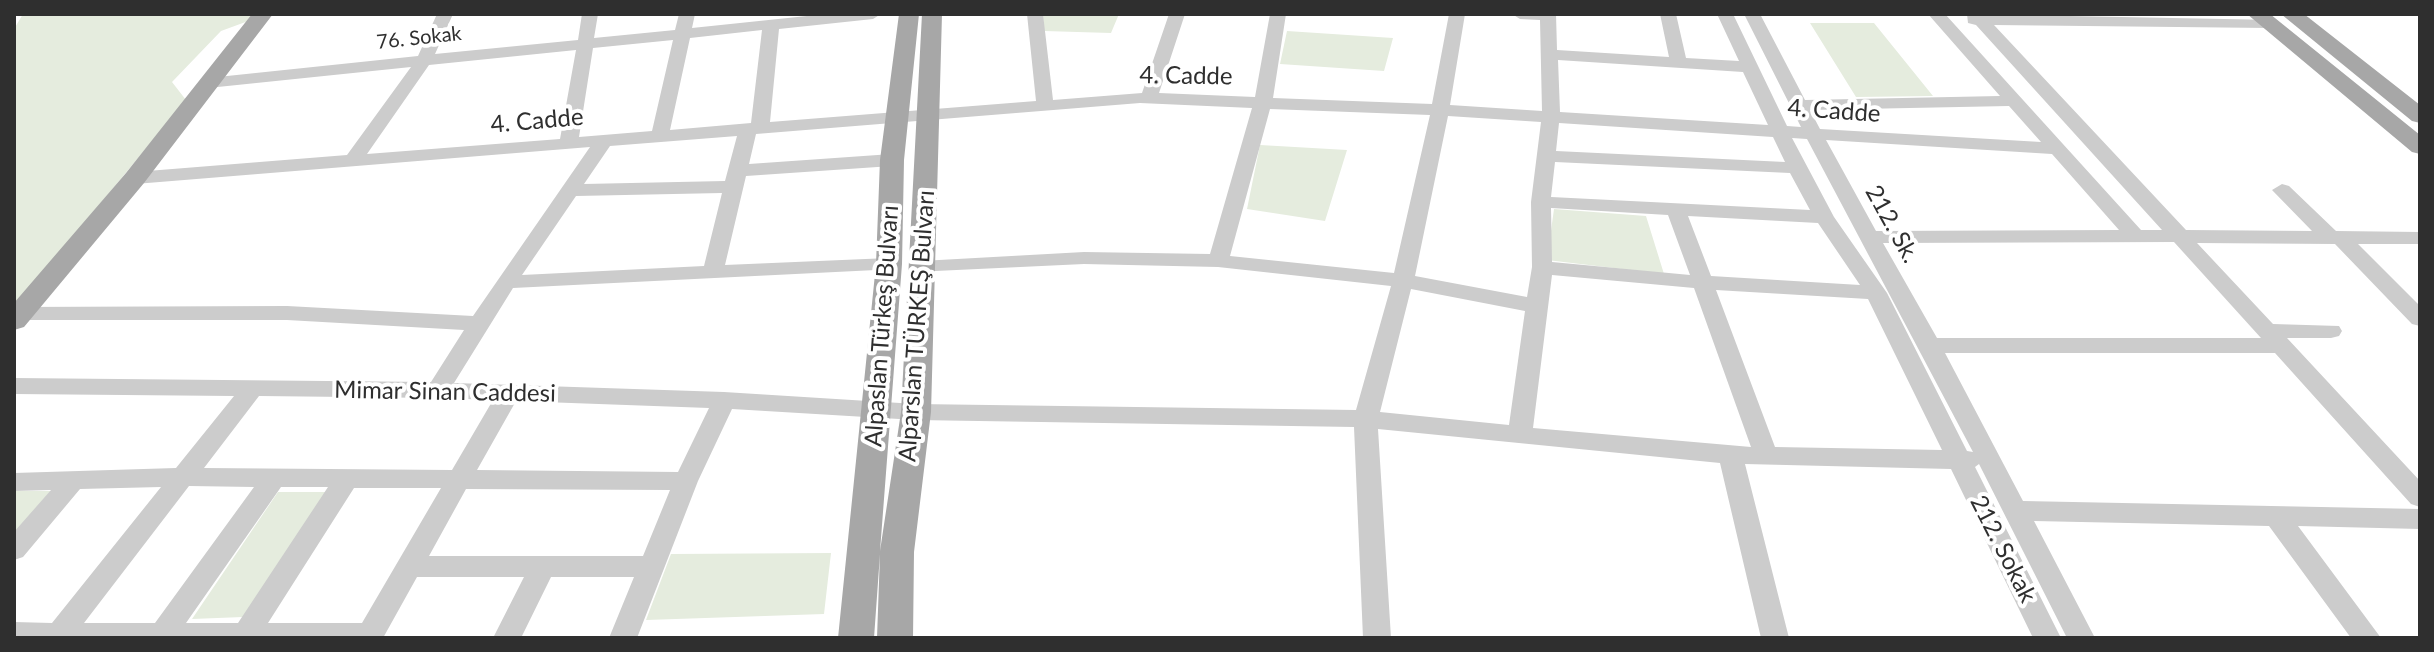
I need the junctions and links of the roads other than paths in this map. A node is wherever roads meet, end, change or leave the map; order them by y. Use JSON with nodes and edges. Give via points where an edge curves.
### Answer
{"nodes":[{"id":1,"x":263,"y":14,"type":"edge"},
{"id":2,"x":445,"y":14,"type":"edge"},
{"id":3,"x":590,"y":14,"type":"edge"},
{"id":4,"x":687,"y":14,"type":"edge"},
{"id":5,"x":873,"y":14,"type":"edge"},
{"id":6,"x":909,"y":14,"type":"edge"},
{"id":7,"x":932,"y":14,"type":"edge"},
{"id":8,"x":1035,"y":14,"type":"edge"},
{"id":9,"x":1177,"y":14,"type":"edge"},
{"id":10,"x":1278,"y":14,"type":"edge"},
{"id":11,"x":1457,"y":14,"type":"edge"},
{"id":12,"x":1520,"y":14,"type":"edge"},
{"id":13,"x":1668,"y":14,"type":"edge"},
{"id":14,"x":1725,"y":14,"type":"edge"},
{"id":15,"x":1752,"y":14,"type":"edge"},
{"id":16,"x":2291,"y":14,"type":"edge"},
{"id":17,"x":1548,"y":15,"type":"edge"},
{"id":18,"x":1939,"y":17,"type":"edge"},
{"id":19,"x":1978,"y":17,"type":"edge"},
{"id":20,"x":2263,"y":19,"type":"edge"},
{"id":21,"x":760,"y":21,"type":"edge"},
{"id":22,"x":684,"y":35,"type":"junction"},
{"id":23,"x":587,"y":44,"type":"junction"},
{"id":24,"x":1548,"y":54,"type":"junction"},
{"id":25,"x":425,"y":59,"type":"junction"},
{"id":26,"x":1678,"y":61,"type":"junction"},
{"id":27,"x":1751,"y":67,"type":"junction"},
{"id":28,"x":208,"y":83,"type":"junction"},
{"id":29,"x":1149,"y":98,"type":"junction"},
{"id":30,"x":2014,"y":101,"type":"junction"},
{"id":31,"x":1263,"y":102,"type":"junction"},
{"id":32,"x":1045,"y":105,"type":"junction"},
{"id":33,"x":1797,"y":105,"type":"junction"},
{"id":34,"x":1440,"y":110,"type":"junction"},
{"id":35,"x":913,"y":116,"type":"junction"},
{"id":36,"x":2420,"y":116,"type":"edge"},
{"id":37,"x":1551,"y":118,"type":"junction"},
{"id":38,"x":754,"y":127,"type":"junction"},
{"id":39,"x":1779,"y":131,"type":"junction"},
{"id":40,"x":1813,"y":134,"type":"junction"},
{"id":41,"x":660,"y":135,"type":"junction"},
{"id":42,"x":605,"y":139,"type":"junction"},
{"id":43,"x":569,"y":142,"type":"junction"},
{"id":44,"x":2420,"y":147,"type":"edge"},
{"id":45,"x":2057,"y":149,"type":"junction"},
{"id":46,"x":1547,"y":156,"type":"junction"},
{"id":47,"x":892,"y":160,"type":"junction"},
{"id":48,"x":351,"y":163,"type":"junction"},
{"id":49,"x":1797,"y":168,"type":"junction"},
{"id":50,"x":135,"y":178,"type":"junction"},
{"id":51,"x":734,"y":179,"type":"junction"},
{"id":52,"x":569,"y":190,"type":"junction"},
{"id":53,"x":2282,"y":190,"type":"dead end"},
{"id":54,"x":1541,"y":202,"type":"junction"},
{"id":55,"x":1676,"y":209,"type":"junction"},
{"id":56,"x":1824,"y":217,"type":"junction"},
{"id":57,"x":2135,"y":236,"type":"junction"},
{"id":58,"x":1868,"y":237,"type":"junction"},
{"id":59,"x":2180,"y":237,"type":"junction"},
{"id":60,"x":2336,"y":238,"type":"junction"},
{"id":61,"x":2420,"y":238,"type":"edge"},
{"id":62,"x":1218,"y":261,"type":"junction"},
{"id":63,"x":889,"y":264,"type":"junction"},
{"id":64,"x":921,"y":267,"type":"junction"},
{"id":65,"x":1542,"y":267,"type":"junction"},
{"id":66,"x":713,"y":271,"type":"junction"},
{"id":67,"x":1403,"y":281,"type":"junction"},
{"id":68,"x":506,"y":282,"type":"junction"},
{"id":69,"x":1703,"y":282,"type":"junction"},
{"id":70,"x":1876,"y":293,"type":"junction"},
{"id":71,"x":1537,"y":306,"type":"junction"},
{"id":72,"x":17,"y":317,"type":"edge"},
{"id":73,"x":2420,"y":319,"type":"edge"},
{"id":74,"x":480,"y":324,"type":"junction"},
{"id":75,"x":2331,"y":331,"type":"dead end"},
{"id":76,"x":2274,"y":338,"type":"junction"},
{"id":77,"x":1930,"y":345,"type":"junction"},
{"id":78,"x":14,"y":386,"type":"edge"},
{"id":79,"x":252,"y":389,"type":"junction"},
{"id":80,"x":438,"y":390,"type":"junction"},
{"id":81,"x":509,"y":392,"type":"junction"},
{"id":82,"x":724,"y":400,"type":"junction"},
{"id":83,"x":876,"y":408,"type":"junction"},
{"id":84,"x":916,"y":412,"type":"junction"},
{"id":85,"x":1366,"y":419,"type":"junction"},
{"id":86,"x":1520,"y":435,"type":"junction"},
{"id":87,"x":1730,"y":455,"type":"junction"},
{"id":88,"x":1766,"y":455,"type":"junction"},
{"id":89,"x":1958,"y":460,"type":"junction"},
{"id":90,"x":1987,"y":460,"type":"junction"},
{"id":91,"x":185,"y":477,"type":"junction"},
{"id":92,"x":348,"y":477,"type":"junction"},
{"id":93,"x":460,"y":477,"type":"junction"},
{"id":94,"x":274,"y":478,"type":"junction"},
{"id":95,"x":74,"y":480,"type":"junction"},
{"id":96,"x":686,"y":481,"type":"junction"},
{"id":97,"x":14,"y":482,"type":"edge"},
{"id":98,"x":2420,"y":497,"type":"edge"},
{"id":99,"x":2014,"y":511,"type":"junction"},
{"id":100,"x":2276,"y":516,"type":"junction"},
{"id":101,"x":2420,"y":519,"type":"edge"},
{"id":102,"x":14,"y":550,"type":"edge"},
{"id":103,"x":407,"y":566,"type":"junction"},
{"id":104,"x":653,"y":567,"type":"junction"},
{"id":105,"x":542,"y":568,"type":"junction"},
{"id":106,"x":14,"y":634,"type":"edge"},
{"id":107,"x":163,"y":634,"type":"junction"},
{"id":108,"x":246,"y":634,"type":"junction"},
{"id":109,"x":57,"y":637,"type":"edge"},
{"id":110,"x":369,"y":637,"type":"edge"},
{"id":111,"x":507,"y":638,"type":"edge"},
{"id":112,"x":623,"y":638,"type":"edge"},
{"id":113,"x":856,"y":638,"type":"edge"},
{"id":114,"x":895,"y":638,"type":"edge"},
{"id":115,"x":1377,"y":638,"type":"edge"},
{"id":116,"x":1775,"y":638,"type":"edge"},
{"id":117,"x":2047,"y":638,"type":"edge"},
{"id":118,"x":2081,"y":638,"type":"edge"},
{"id":119,"x":2367,"y":638,"type":"edge"}],
"edges":[{"from":1,"to":28,"type":"main road"},
{"from":2,"to":25,"type":"street"},
{"from":3,"to":23,"type":"street"},
{"from":4,"to":22,"type":"street"},
{"from":5,"to":21,"type":"street","name":"76. Sokak"},
{"from":6,"to":35,"type":"main road","name":"Alpaslan Türkeş Bulvarı"},
{"from":7,"to":35,"type":"main road","name":"Alparslan TÜRKEŞ Bulvarı"},
{"from":8,"to":32,"type":"street"},
{"from":9,"to":29,"type":"street"},
{"from":10,"to":31,"type":"street"},
{"from":11,"to":34,"type":"street"},
{"from":12,"to":17,"type":"street"},
{"from":13,"to":26,"type":"street"},
{"from":14,"to":27,"type":"street","name":"212. Sokak"},
{"from":15,"to":33,"type":"street","name":"212. Sk."},
{"from":16,"to":36,"type":"main road"},
{"from":17,"to":24,"type":"street"},
{"from":18,"to":19,"type":"street"},
{"from":18,"to":30,"type":"street"},
{"from":19,"to":20,"type":"street"},
{"from":19,"to":59,"type":"street"},
{"from":20,"to":44,"type":"main road"},
{"from":21,"to":22,"type":"street","name":"76. Sokak"},
{"from":21,"to":38,"type":"street"},
{"from":22,"to":23,"type":"street","name":"76. Sokak"},
{"from":22,"to":41,"type":"street"},
{"from":23,"to":25,"type":"street","name":"76. Sokak"},
{"from":23,"to":43,"type":"street"},
{"from":24,"to":26,"type":"street"},
{"from":24,"to":37,"type":"street"},
{"from":25,"to":28,"type":"street","name":"76. Sokak"},
{"from":25,"to":48,"type":"street"},
{"from":26,"to":27,"type":"street"},
{"from":27,"to":39,"type":"street","name":"212. Sokak"},
{"from":28,"to":50,"type":"main road"},
{"from":29,"to":31,"type":"street","name":"4. Cadde"},
{"from":29,"to":32,"type":"street","name":"4. Cadde"},
{"from":30,"to":33,"type":"street"},
{"from":30,"to":45,"type":"street"},
{"from":31,"to":34,"type":"street","name":"4. Cadde"},
{"from":31,"to":62,"type":"street"},
{"from":32,"to":35,"type":"street","name":"4. Cadde"},
{"from":33,"to":40,"type":"street","name":"212. Sk."},
{"from":34,"to":37,"type":"street","name":"4. Cadde"},
{"from":34,"to":67,"type":"street"},
{"from":35,"to":38,"type":"street","name":"4. Cadde"},
{"from":35,"to":47,"type":"main road","name":"Alpaslan Türkeş Bulvarı"},
{"from":35,"to":64,"type":"main road","name":"Alparslan TÜRKEŞ Bulvarı"},
{"from":37,"to":39,"type":"street","name":"4. Cadde"},
{"from":37,"to":46,"type":"street"},
{"from":38,"to":41,"type":"street","name":"4. Cadde"},
{"from":38,"to":51,"type":"street"},
{"from":39,"to":40,"type":"street","name":"4. Cadde"},
{"from":39,"to":49,"type":"street","name":"212. Sokak"},
{"from":40,"to":45,"type":"street","name":"4. Cadde"},
{"from":40,"to":58,"type":"street","name":"212. Sk."},
{"from":41,"to":42,"type":"street","name":"4. Cadde"},
{"from":42,"to":43,"type":"street","name":"4. Cadde"},
{"from":42,"to":52,"type":"street"},
{"from":43,"to":48,"type":"street","name":"4. Cadde"},
{"from":45,"to":57,"type":"street"},
{"from":46,"to":49,"type":"street"},
{"from":46,"to":54,"type":"street"},
{"from":47,"to":51,"type":"street"},
{"from":47,"to":63,"type":"main road","name":"Alpaslan Türkeş Bulvarı"},
{"from":48,"to":50,"type":"street","name":"4. Cadde"},
{"from":49,"to":56,"type":"street","name":"212. Sokak"},
{"from":50,"to":72,"type":"main road"},
{"from":51,"to":52,"type":"street"},
{"from":51,"to":66,"type":"street"},
{"from":52,"to":68,"type":"street"},
{"from":53,"to":60,"type":"street"},
{"from":54,"to":55,"type":"street"},
{"from":54,"to":65,"type":"street"},
{"from":55,"to":56,"type":"street"},
{"from":55,"to":69,"type":"street"},
{"from":56,"to":70,"type":"street","name":"212. Sokak"},
{"from":57,"to":58,"type":"street"},
{"from":57,"to":59,"type":"street"},
{"from":58,"to":77,"type":"street","name":"212. Sk."},
{"from":59,"to":60,"type":"street"},
{"from":59,"to":76,"type":"street"},
{"from":60,"to":61,"type":"street"},
{"from":60,"to":73,"type":"street"},
{"from":62,"to":64,"type":"street","via":[[1084,258]]},
{"from":62,"to":67,"type":"street"},
{"from":63,"to":66,"type":"street"},
{"from":63,"to":83,"type":"main road","name":"Alpaslan Türkeş Bulvarı"},
{"from":64,"to":84,"type":"main road","name":"Alparslan TÜRKEŞ Bulvarı"},
{"from":65,"to":69,"type":"street"},
{"from":65,"to":71,"type":"street"},
{"from":66,"to":68,"type":"street"},
{"from":67,"to":71,"type":"street"},
{"from":67,"to":85,"type":"street"},
{"from":68,"to":74,"type":"street"},
{"from":69,"to":70,"type":"street"},
{"from":69,"to":88,"type":"street"},
{"from":70,"to":89,"type":"street","name":"212. Sokak"},
{"from":71,"to":86,"type":"street"},
{"from":72,"to":74,"type":"street","via":[[287,313]]},
{"from":74,"to":80,"type":"street"},
{"from":75,"to":76,"type":"street"},
{"from":76,"to":77,"type":"street"},
{"from":76,"to":98,"type":"street"},
{"from":77,"to":90,"type":"street","name":"212. Sk."},
{"from":78,"to":79,"type":"street","name":"Mimar Sinan Caddesi"},
{"from":79,"to":80,"type":"street","name":"Mimar Sinan Caddesi"},
{"from":79,"to":91,"type":"street"},
{"from":80,"to":81,"type":"street","name":"Mimar Sinan Caddesi"},
{"from":81,"to":82,"type":"street","name":"Mimar Sinan Caddesi"},
{"from":81,"to":93,"type":"street"},
{"from":82,"to":83,"type":"street","name":"Mimar Sinan Caddesi"},
{"from":82,"to":96,"type":"street"},
{"from":83,"to":84,"type":"street","name":"Mimar Sinan Caddesi"},
{"from":83,"to":113,"type":"main road","name":"Alpaslan Türkeş Bulvarı"},
{"from":84,"to":85,"type":"street","name":"Mimar Sinan Caddesi"},
{"from":84,"to":114,"type":"main road","name":"Alparslan TÜRKEŞ Bulvarı","via":[[897,552]]},
{"from":85,"to":86,"type":"street","name":"Mimar Sinan Caddesi"},
{"from":85,"to":115,"type":"street"},
{"from":86,"to":87,"type":"street","name":"Mimar Sinan Caddesi"},
{"from":87,"to":88,"type":"street","name":"Mimar Sinan Caddesi"},
{"from":87,"to":116,"type":"street"},
{"from":88,"to":89,"type":"street","name":"Mimar Sinan Caddesi"},
{"from":89,"to":90,"type":"street","name":"Mimar Sinan Caddesi"},
{"from":89,"to":117,"type":"street","name":"212. Sokak"},
{"from":90,"to":99,"type":"street","name":"212. Sk."},
{"from":91,"to":94,"type":"street"},
{"from":91,"to":95,"type":"street"},
{"from":91,"to":109,"type":"street"},
{"from":92,"to":93,"type":"street"},
{"from":92,"to":94,"type":"street"},
{"from":92,"to":108,"type":"street"},
{"from":93,"to":96,"type":"street"},
{"from":93,"to":103,"type":"street"},
{"from":94,"to":107,"type":"street"},
{"from":95,"to":97,"type":"street"},
{"from":95,"to":102,"type":"street"},
{"from":96,"to":104,"type":"street"},
{"from":99,"to":100,"type":"street"},
{"from":99,"to":118,"type":"street","name":"212. Sk."},
{"from":100,"to":101,"type":"street"},
{"from":100,"to":119,"type":"street"},
{"from":103,"to":105,"type":"street"},
{"from":103,"to":110,"type":"street"},
{"from":104,"to":105,"type":"street"},
{"from":104,"to":112,"type":"street"},
{"from":105,"to":111,"type":"street"},
{"from":106,"to":109,"type":"street"},
{"from":107,"to":108,"type":"street"},
{"from":107,"to":109,"type":"street"},
{"from":108,"to":110,"type":"street"}]}
